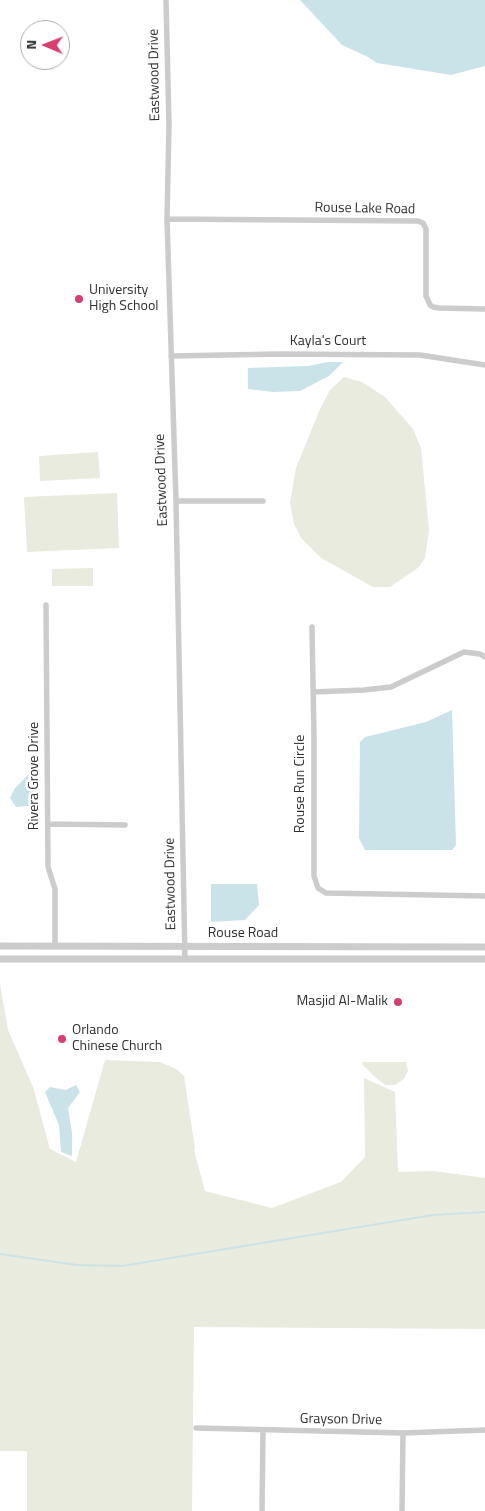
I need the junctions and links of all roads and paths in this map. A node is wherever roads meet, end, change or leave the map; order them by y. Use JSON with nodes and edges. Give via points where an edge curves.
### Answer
{"nodes":[{"id":1,"x":166,"y":0,"type":"edge"},
{"id":2,"x":167,"y":219,"type":"junction"},
{"id":3,"x":485,"y":309,"type":"edge"},
{"id":4,"x":171,"y":356,"type":"junction"},
{"id":5,"x":485,"y":365,"type":"edge"},
{"id":6,"x":176,"y":501,"type":"junction"},
{"id":7,"x":263,"y":501,"type":"dead end"},
{"id":8,"x":46,"y":605,"type":"dead end"},
{"id":9,"x":312,"y":627,"type":"dead end"},
{"id":10,"x":485,"y":657,"type":"edge"},
{"id":11,"x":313,"y":692,"type":"junction"},
{"id":12,"x":49,"y":824,"type":"junction"},
{"id":13,"x":125,"y":825,"type":"dead end"},
{"id":14,"x":485,"y":896,"type":"edge"},
{"id":15,"x":0,"y":946,"type":"edge"},
{"id":16,"x":55,"y":946,"type":"junction"},
{"id":17,"x":185,"y":946,"type":"junction"},
{"id":18,"x":485,"y":947,"type":"edge"},
{"id":19,"x":0,"y":959,"type":"edge"},
{"id":20,"x":186,"y":959,"type":"junction"},
{"id":21,"x":485,"y":959,"type":"edge"},
{"id":22,"x":196,"y":1428,"type":"dead end"},
{"id":23,"x":485,"y":1430,"type":"edge"},
{"id":24,"x":263,"y":1431,"type":"junction"},
{"id":25,"x":403,"y":1433,"type":"junction"},
{"id":26,"x":262,"y":1511,"type":"edge"},
{"id":27,"x":402,"y":1511,"type":"edge"}],
"edges":[{"from":1,"to":2,"type":"street","name":"Eastwood Drive"},
{"from":2,"to":3,"type":"street","name":"Rouse Lake Road","via":[[418,221],[426,229],[426,296],[430,305]]},
{"from":2,"to":4,"type":"street","name":"Eastwood Drive"},
{"from":4,"to":5,"type":"street","name":"Kayla's Court","via":[[420,355]]},
{"from":4,"to":6,"type":"street","name":"Eastwood Drive"},
{"from":6,"to":7,"type":"street"},
{"from":6,"to":17,"type":"street","name":"Eastwood Drive"},
{"from":8,"to":12,"type":"street","name":"Rivera Grove Drive"},
{"from":9,"to":11,"type":"street"},
{"from":10,"to":11,"type":"street","via":[[464,652],[391,687]]},
{"from":11,"to":14,"type":"street","name":"Rouse Run Circle","via":[[314,876],[318,888],[326,893]]},
{"from":12,"to":13,"type":"street"},
{"from":12,"to":16,"type":"street","name":"Rivera Grove Drive","via":[[48,867],[55,889]]},
{"from":15,"to":16,"type":"street","name":"Rouse Road"},
{"from":16,"to":17,"type":"street","name":"Rouse Road"},
{"from":17,"to":18,"type":"street","name":"Rouse Road"},
{"from":17,"to":20,"type":"street","name":"Eastwood Drive"},
{"from":19,"to":20,"type":"street","name":"Rouse Road"},
{"from":20,"to":21,"type":"street","name":"Rouse Road"},
{"from":22,"to":24,"type":"street","name":"Grayson Drive"},
{"from":23,"to":25,"type":"street","name":"Grayson Drive"},
{"from":24,"to":25,"type":"street","name":"Grayson Drive"},
{"from":24,"to":26,"type":"street"},
{"from":25,"to":27,"type":"street"}]}
